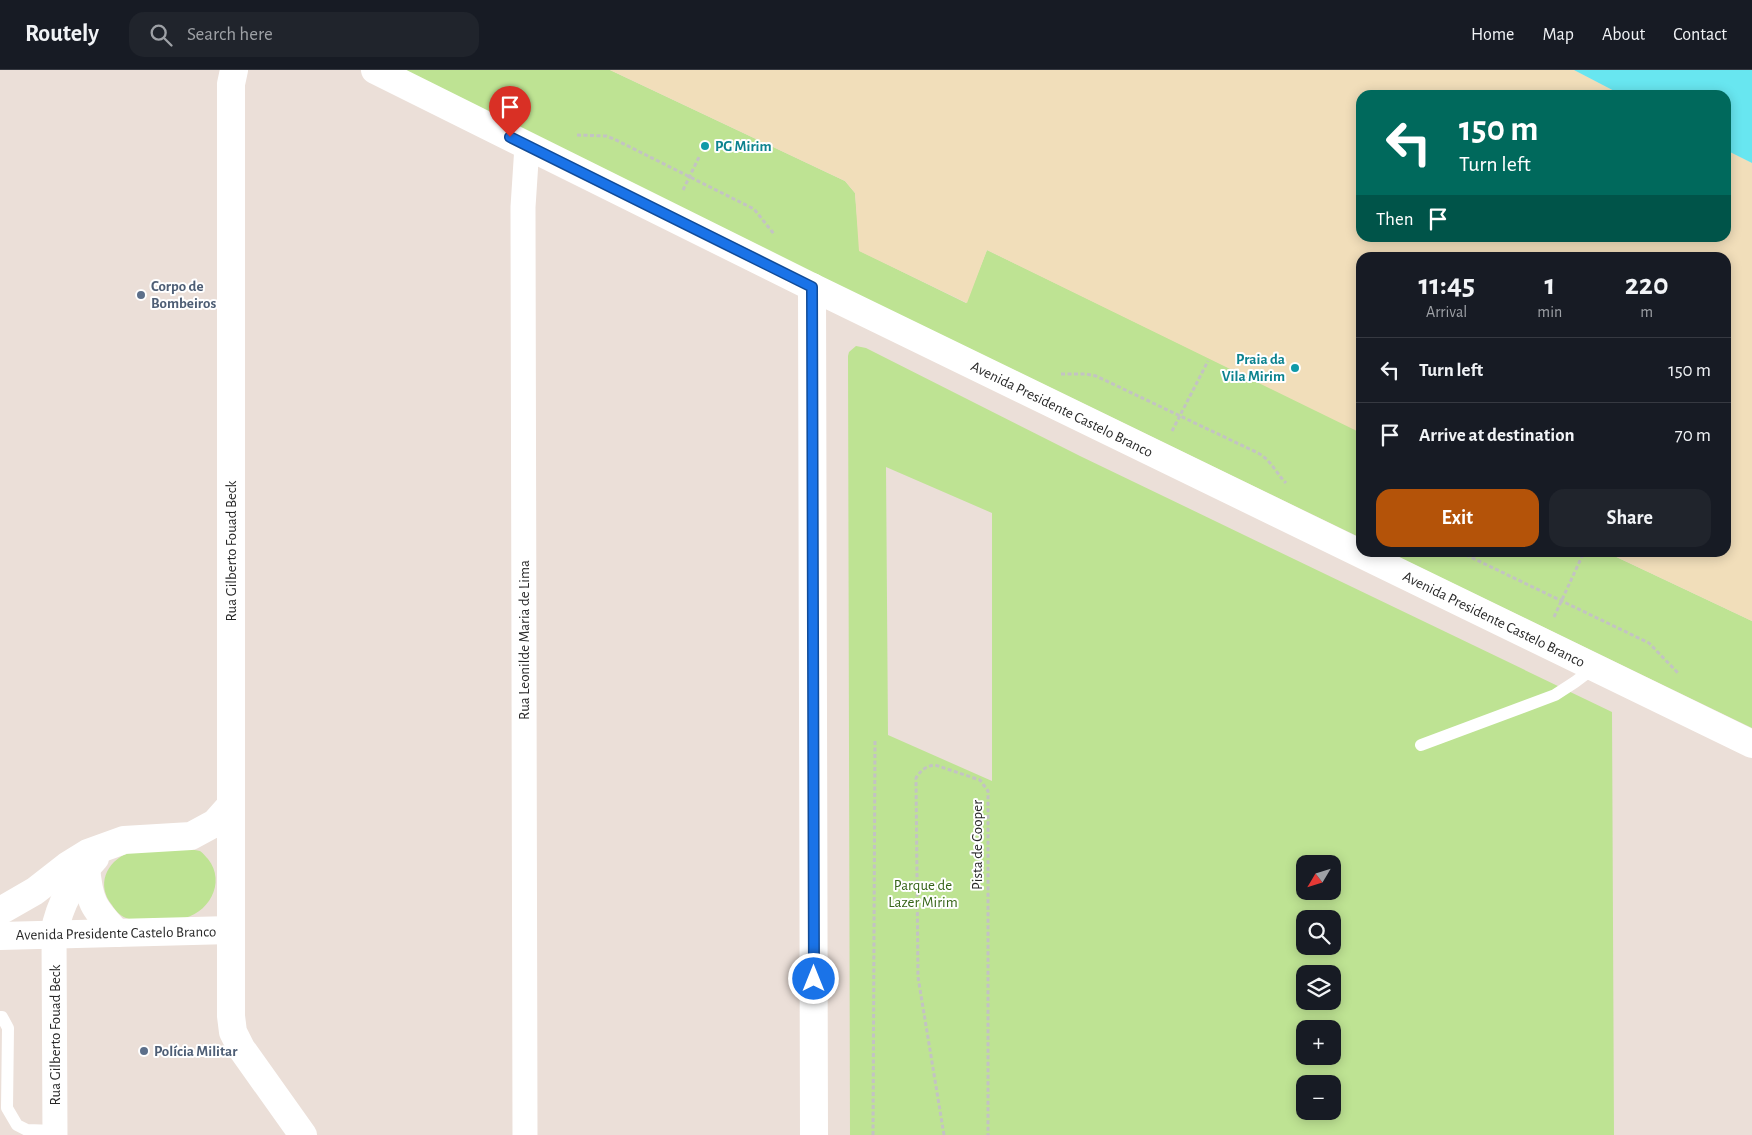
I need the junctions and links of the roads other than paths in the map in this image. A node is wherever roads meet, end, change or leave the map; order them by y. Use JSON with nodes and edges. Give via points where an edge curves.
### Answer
{"nodes":[{"id":1,"x":234,"y":70,"type":"edge"},
{"id":2,"x":375,"y":70,"type":"edge"},
{"id":3,"x":527,"y":146,"type":"junction"},
{"id":4,"x":812,"y":287,"type":"junction"},
{"id":5,"x":1356,"y":551,"type":"edge"},
{"id":6,"x":1367,"y":557,"type":"edge"},
{"id":7,"x":1595,"y":667,"type":"junction"},
{"id":8,"x":1752,"y":744,"type":"edge"},
{"id":9,"x":1421,"y":746,"type":"dead end"},
{"id":10,"x":231,"y":805,"type":"junction"},
{"id":11,"x":191,"y":836,"type":"junction"},
{"id":12,"x":109,"y":844,"type":"junction"},
{"id":13,"x":231,"y":861,"type":"junction"},
{"id":14,"x":86,"y":867,"type":"junction"},
{"id":15,"x":0,"y":911,"type":"edge"},
{"id":16,"x":231,"y":930,"type":"junction"},
{"id":17,"x":117,"y":933,"type":"junction"},
{"id":18,"x":54,"y":934,"type":"junction"},
{"id":19,"x":0,"y":936,"type":"edge"},
{"id":20,"x":0,"y":1017,"type":"edge"},
{"id":21,"x":55,"y":1133,"type":"edge"},
{"id":22,"x":302,"y":1135,"type":"edge"},
{"id":23,"x":525,"y":1135,"type":"edge"},
{"id":24,"x":814,"y":1135,"type":"edge"}],
"edges":[{"from":1,"to":10,"type":"street","name":"Rua Gilberto Fouad Beck","via":[[231,84]]},
{"from":2,"to":3,"type":"street","name":"Avenida Presidente Castelo Branco"},
{"from":3,"to":4,"type":"street","name":"Avenida Presidente Castelo Branco"},
{"from":3,"to":23,"type":"street","name":"Rua Leonilde Maria de Lima","via":[[522,207]]},
{"from":4,"to":5,"type":"street","name":"Avenida Presidente Castelo Branco"},
{"from":4,"to":24,"type":"street"},
{"from":6,"to":7,"type":"street","name":"Avenida Presidente Castelo Branco"},
{"from":7,"to":8,"type":"street","name":"Avenida Presidente Castelo Branco"},
{"from":7,"to":9,"type":"lane","via":[[1556,694]]},
{"from":10,"to":11,"type":"street","name":"Avenida Presidente Castelo Branco","via":[[216,823]]},
{"from":10,"to":13,"type":"street","name":"Rua Gilberto Fouad Beck"},
{"from":11,"to":12,"type":"street","name":"Avenida Presidente Castelo Branco","via":[[124,840]]},
{"from":11,"to":13,"type":"street","via":[[214,843]]},
{"from":12,"to":14,"type":"street"},
{"from":12,"to":15,"type":"street","name":"Avenida Presidente Castelo Branco","via":[[88,853],[35,891]]},
{"from":13,"to":16,"type":"street","name":"Rua Gilberto Fouad Beck"},
{"from":14,"to":17,"type":"street","via":[[90,898]]},
{"from":14,"to":18,"type":"street","via":[[67,892]]},
{"from":16,"to":17,"type":"street","name":"Avenida Presidente Castelo Branco"},
{"from":16,"to":22,"type":"street","name":"Rua Gilberto Fouad Beck","via":[[233,1032]]},
{"from":17,"to":18,"type":"street","name":"Avenida Presidente Castelo Branco"},
{"from":18,"to":19,"type":"street","name":"Avenida Presidente Castelo Branco"},
{"from":18,"to":21,"type":"street","name":"Rua Gilberto Fouad Beck"},
{"from":20,"to":21,"type":"lane","via":[[8,1028],[7,1108],[17,1125],[27,1130]]}]}
